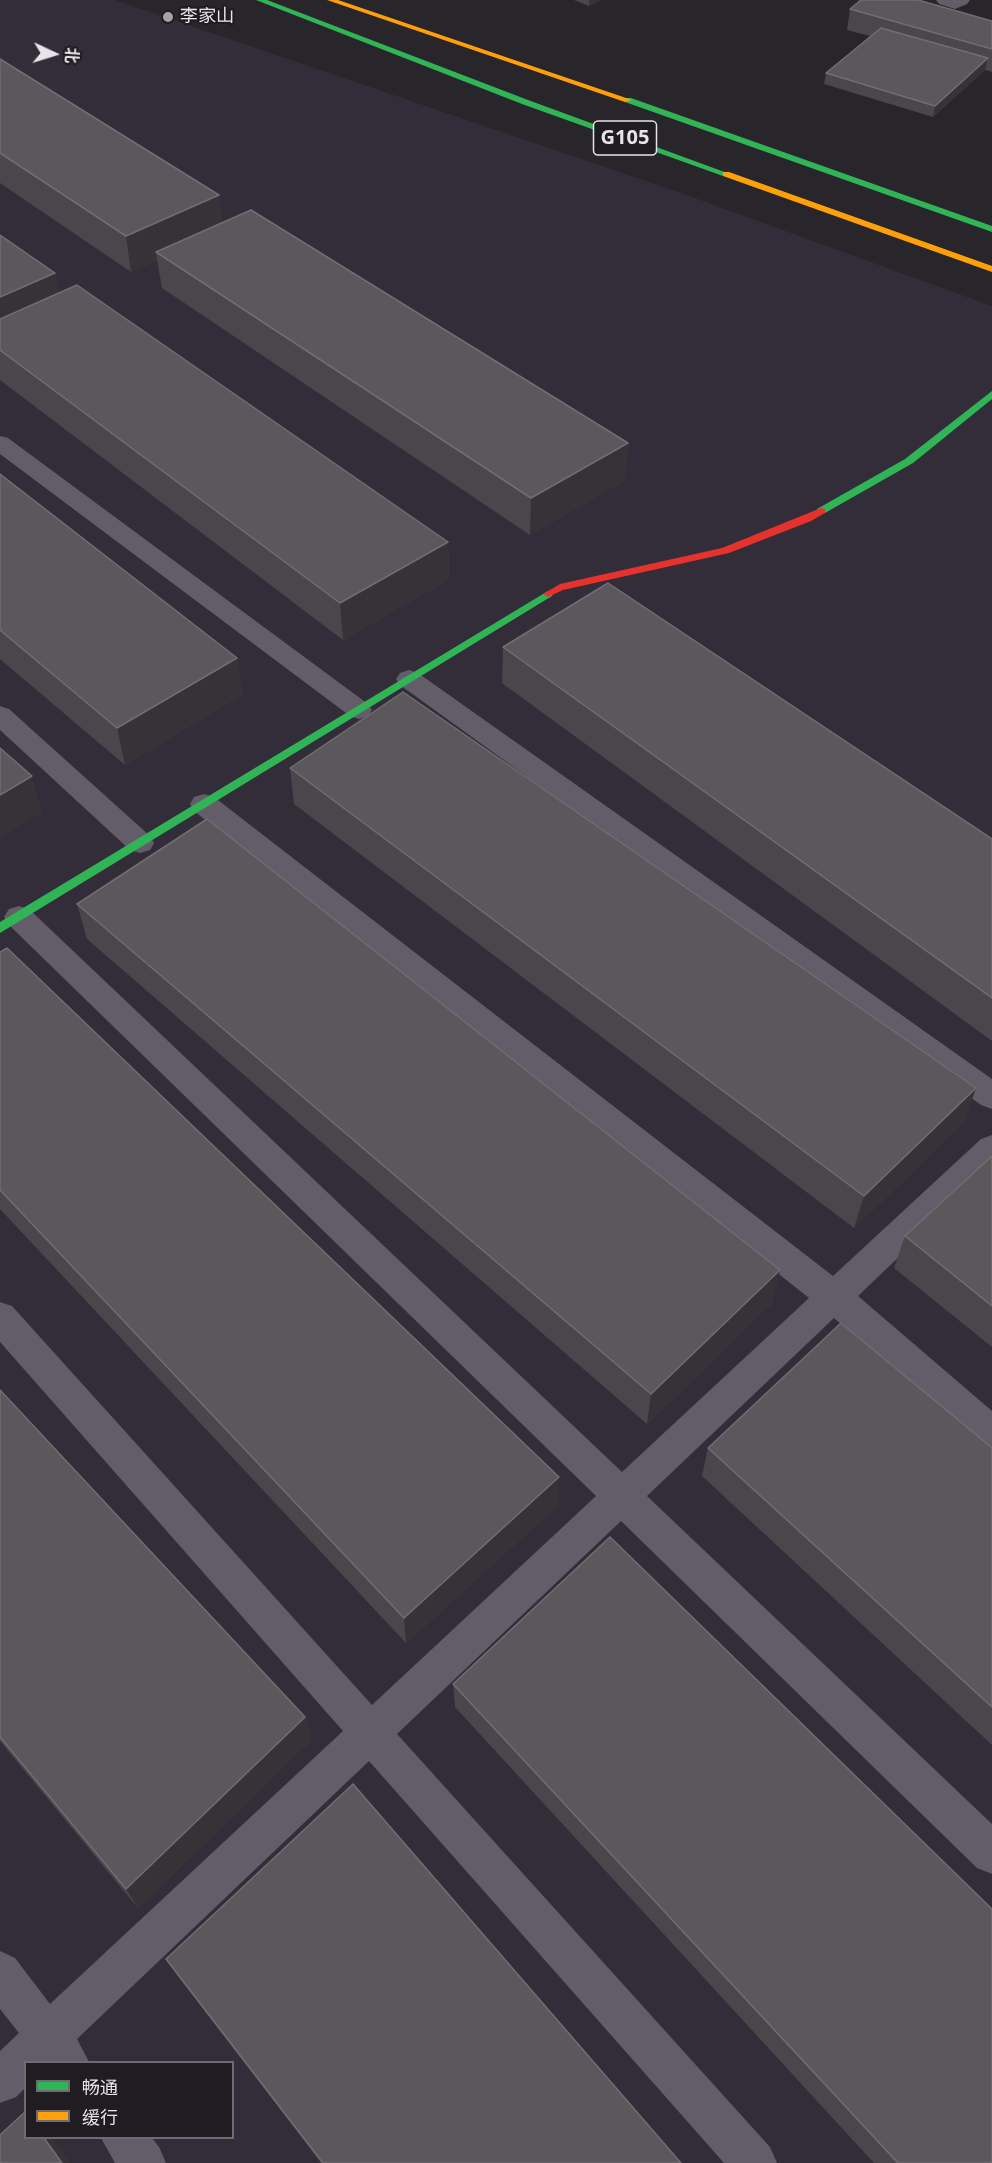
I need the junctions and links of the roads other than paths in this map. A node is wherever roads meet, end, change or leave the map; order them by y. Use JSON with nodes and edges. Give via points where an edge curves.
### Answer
{"nodes":[{"id":1,"x":260,"y":0,"type":"edge"},
{"id":2,"x":331,"y":0,"type":"edge"},
{"id":3,"x":945,"y":0,"type":"edge"},
{"id":4,"x":961,"y":0,"type":"edge"},
{"id":5,"x":992,"y":229,"type":"edge"},
{"id":6,"x":992,"y":269,"type":"edge"},
{"id":7,"x":992,"y":394,"type":"edge"},
{"id":8,"x":0,"y":443,"type":"edge"},
{"id":9,"x":409,"y":679,"type":"junction"},
{"id":10,"x":359,"y":710,"type":"junction"},
{"id":11,"x":0,"y":715,"type":"edge"},
{"id":12,"x":204,"y":804,"type":"junction"},
{"id":13,"x":140,"y":843,"type":"junction"},
{"id":14,"x":9,"y":923,"type":"edge"},
{"id":15,"x":992,"y":1096,"type":"edge"},
{"id":16,"x":992,"y":1149,"type":"edge"},
{"id":17,"x":834,"y":1297,"type":"junction"},
{"id":18,"x":0,"y":1317,"type":"edge"},
{"id":19,"x":992,"y":1433,"type":"edge"},
{"id":20,"x":621,"y":1497,"type":"junction"},
{"id":21,"x":370,"y":1733,"type":"junction"},
{"id":22,"x":992,"y":1853,"type":"edge"},
{"id":23,"x":0,"y":1973,"type":"edge"},
{"id":24,"x":58,"y":2049,"type":"edge"},
{"id":25,"x":36,"y":2061,"type":"edge"},
{"id":26,"x":24,"y":2068,"type":"edge"},
{"id":27,"x":0,"y":2081,"type":"edge"},
{"id":28,"x":125,"y":2139,"type":"edge"},
{"id":29,"x":143,"y":2163,"type":"edge"},
{"id":30,"x":754,"y":2163,"type":"edge"}],
"edges":[{"from":1,"to":6,"type":"main road","number":"G105","via":[[525,102]]},
{"from":2,"to":5,"type":"main road","number":"G105","via":[[560,76]]},
{"from":3,"to":4,"type":"street"},
{"from":7,"to":9,"type":"main road","via":[[909,461],[807,519],[725,551],[560,587]]},
{"from":8,"to":10,"type":"lane"},
{"from":9,"to":10,"type":"main road"},
{"from":9,"to":15,"type":"lane"},
{"from":10,"to":12,"type":"main road"},
{"from":11,"to":13,"type":"lane"},
{"from":12,"to":13,"type":"main road"},
{"from":12,"to":17,"type":"lane"},
{"from":13,"to":14,"type":"main road"},
{"from":14,"to":20,"type":"lane"},
{"from":16,"to":17,"type":"lane"},
{"from":17,"to":19,"type":"lane"},
{"from":17,"to":20,"type":"lane"},
{"from":18,"to":21,"type":"lane"},
{"from":20,"to":21,"type":"lane"},
{"from":20,"to":22,"type":"lane"},
{"from":21,"to":24,"type":"lane"},
{"from":21,"to":30,"type":"lane"},
{"from":23,"to":24,"type":"lane"},
{"from":24,"to":25,"type":"lane"},
{"from":26,"to":27,"type":"lane"},
{"from":28,"to":29,"type":"lane"}]}
